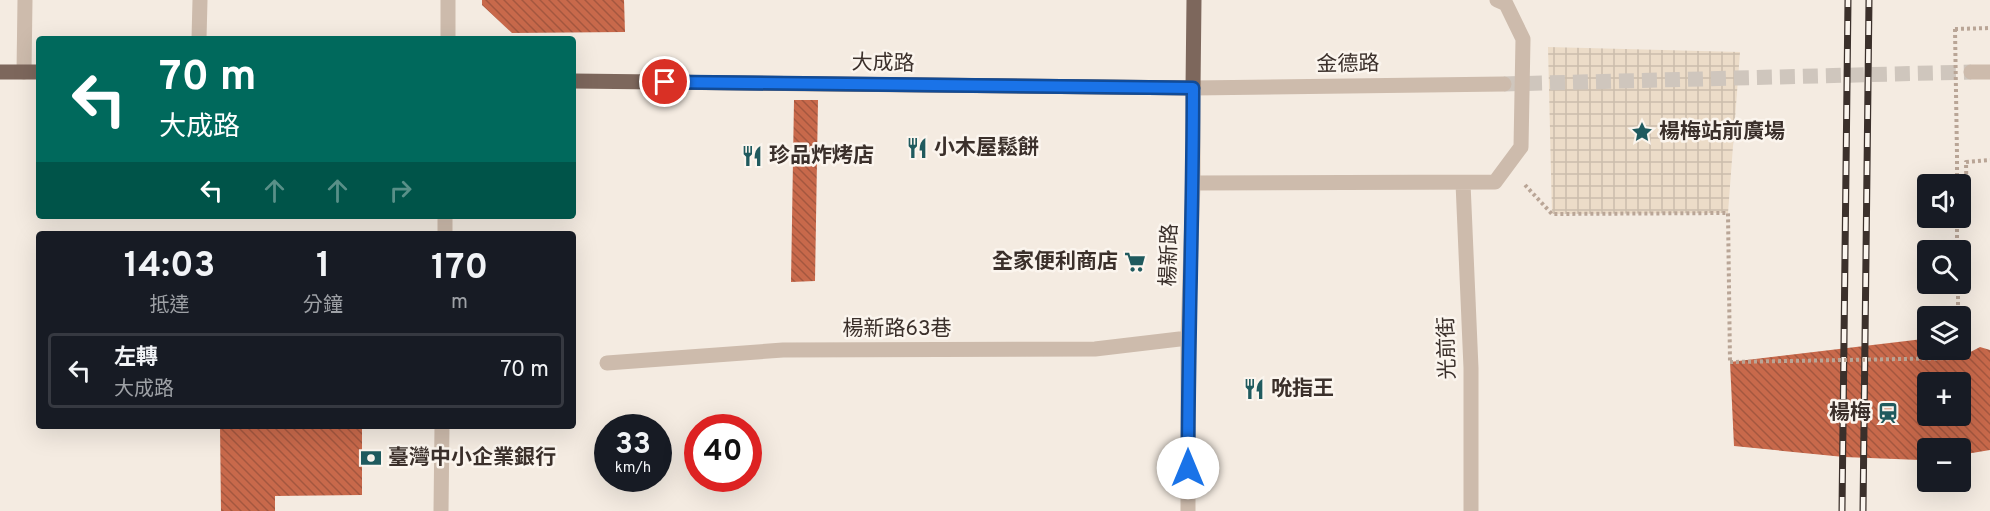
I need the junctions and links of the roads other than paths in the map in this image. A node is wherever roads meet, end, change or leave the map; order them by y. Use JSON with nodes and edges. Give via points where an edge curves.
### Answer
{"nodes":[{"id":1,"x":25,"y":0,"type":"edge"},
{"id":2,"x":200,"y":0,"type":"edge"},
{"id":3,"x":448,"y":0,"type":"edge"},
{"id":4,"x":1194,"y":0,"type":"edge"},
{"id":5,"x":1497,"y":0,"type":"edge"},
{"id":6,"x":198,"y":36,"type":"edge"},
{"id":7,"x":448,"y":36,"type":"edge"},
{"id":8,"x":0,"y":72,"type":"edge"},
{"id":9,"x":31,"y":72,"type":"edge"},
{"id":10,"x":1971,"y":72,"type":"tunnel mouth"},
{"id":11,"x":1990,"y":72,"type":"edge"},
{"id":12,"x":576,"y":81,"type":"edge"},
{"id":13,"x":1504,"y":84,"type":"tunnel mouth"},
{"id":14,"x":1193,"y":88,"type":"junction"},
{"id":15,"x":1194,"y":183,"type":"junction"},
{"id":16,"x":1463,"y":183,"type":"junction"},
{"id":17,"x":1188,"y":338,"type":"junction"},
{"id":18,"x":606,"y":363,"type":"dead end"},
{"id":19,"x":442,"y":429,"type":"edge"},
{"id":20,"x":441,"y":511,"type":"edge"},
{"id":21,"x":1188,"y":511,"type":"edge"},
{"id":22,"x":1471,"y":511,"type":"edge"}],
"edges":[{"from":1,"to":9,"type":"street"},
{"from":2,"to":6,"type":"street"},
{"from":3,"to":7,"type":"street"},
{"from":4,"to":14,"type":"main road","name":"楊新路"},
{"from":5,"to":16,"type":"street","via":[[1506,4],[1523,39],[1521,147],[1495,182]]},
{"from":8,"to":9,"type":"main road"},
{"from":10,"to":11,"type":"street"},
{"from":12,"to":14,"type":"main road","name":"大成路"},
{"from":13,"to":14,"type":"street","name":"金德路"},
{"from":14,"to":15,"type":"street","name":"楊新路"},
{"from":15,"to":16,"type":"street"},
{"from":15,"to":17,"type":"street","name":"楊新路"},
{"from":16,"to":22,"type":"street","name":"光前街","via":[[1471,368]]},
{"from":17,"to":18,"type":"street","name":"楊新路63巷","via":[[1095,349],[783,350]]},
{"from":17,"to":21,"type":"street","name":"楊新路"},
{"from":19,"to":20,"type":"street"}]}
